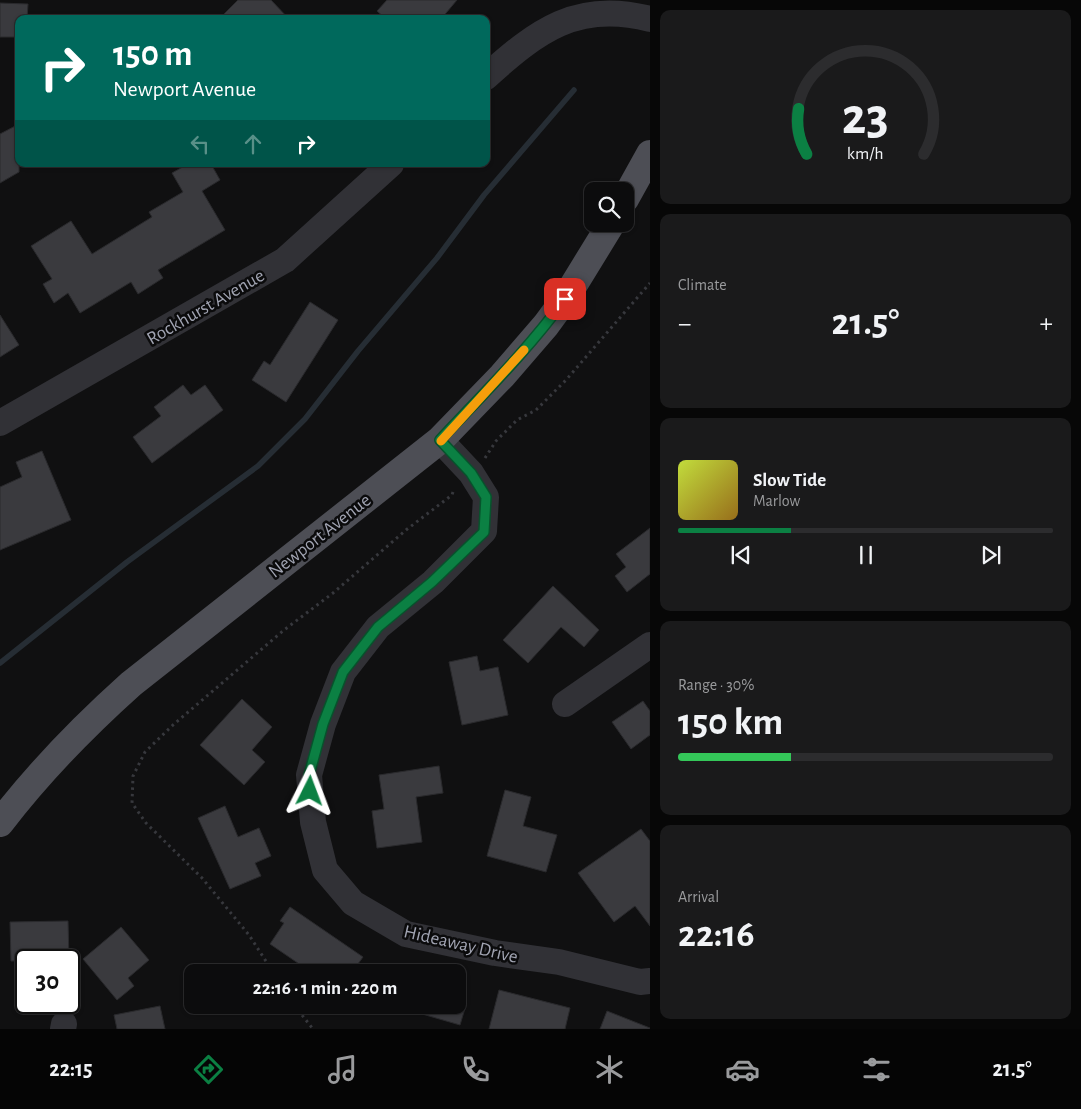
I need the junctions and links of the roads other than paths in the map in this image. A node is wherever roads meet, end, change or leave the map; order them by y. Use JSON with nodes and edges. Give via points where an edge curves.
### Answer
{"nodes":[{"id":1,"x":564,"y":9,"type":"edge"},
{"id":2,"x":650,"y":19,"type":"edge"},
{"id":3,"x":490,"y":73,"type":"edge"},
{"id":4,"x":650,"y":154,"type":"edge"},
{"id":5,"x":388,"y":167,"type":"edge"},
{"id":6,"x":634,"y":183,"type":"edge"},
{"id":7,"x":606,"y":232,"type":"edge"},
{"id":8,"x":0,"y":423,"type":"edge"},
{"id":9,"x":440,"y":440,"type":"junction"},
{"id":10,"x":650,"y":645,"type":"edge"},
{"id":11,"x":565,"y":704,"type":"dead end"},
{"id":12,"x":0,"y":823,"type":"edge"},
{"id":13,"x":650,"y":980,"type":"edge"}],
"edges":[{"from":1,"to":2,"type":"street","via":[[619,12]]},
{"from":1,"to":3,"type":"street"},
{"from":4,"to":6,"type":"main road"},
{"from":5,"to":8,"type":"street","name":"Rockhurst Avenue","via":[[285,260]]},
{"from":7,"to":9,"type":"main road","name":"Newport Avenue","via":[[546,325]]},
{"from":9,"to":12,"type":"main road","name":"Newport Avenue","via":[[131,684],[54,758]]},
{"from":9,"to":13,"type":"street","name":"Hideaway Drive","via":[[471,473],[486,497],[484,532],[432,582],[378,627],[343,672],[323,724],[309,775],[313,822],[326,870],[353,903],[406,934],[495,953],[559,962],[640,982]]},
{"from":10,"to":11,"type":"street"}]}
